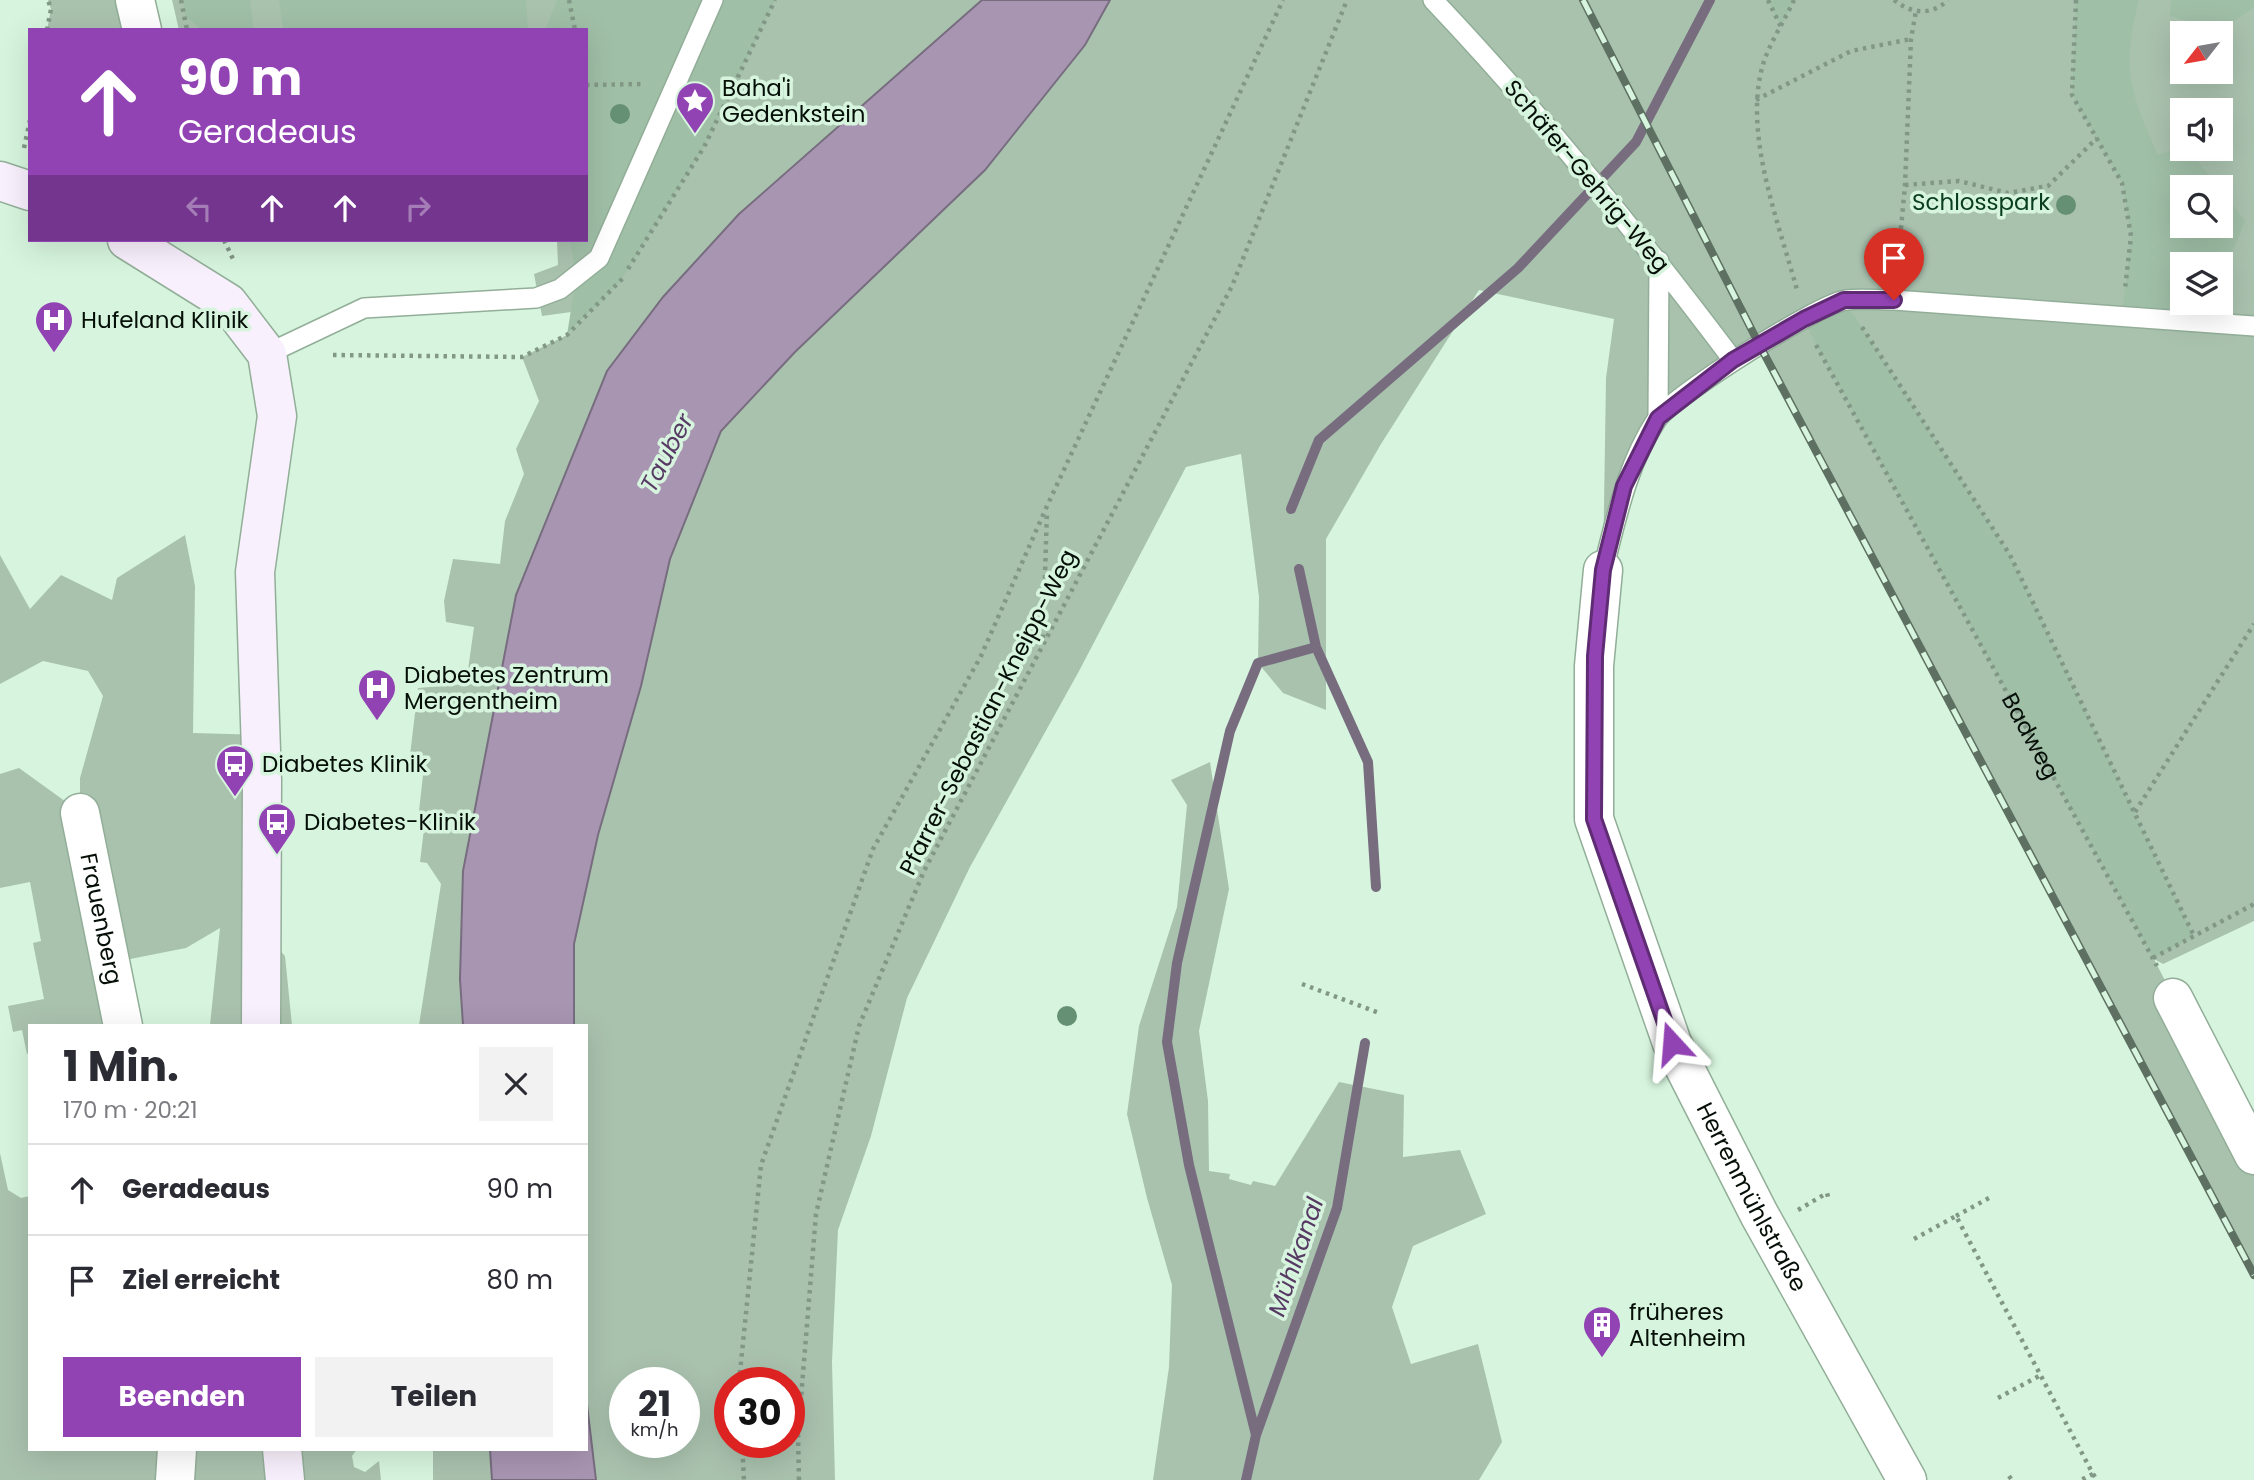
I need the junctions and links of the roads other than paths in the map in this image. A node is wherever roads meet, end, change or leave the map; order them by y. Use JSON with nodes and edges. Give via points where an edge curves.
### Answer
{"nodes":[{"id":1,"x":135,"y":0,"type":"edge"},
{"id":2,"x":713,"y":0,"type":"edge"},
{"id":3,"x":1433,"y":0,"type":"edge"},
{"id":4,"x":142,"y":28,"type":"edge"},
{"id":5,"x":0,"y":181,"type":"edge"},
{"id":6,"x":28,"y":190,"type":"edge"},
{"id":7,"x":130,"y":242,"type":"edge"},
{"id":8,"x":1659,"y":261,"type":"junction"},
{"id":9,"x":2254,"y":326,"type":"edge"},
{"id":10,"x":267,"y":354,"type":"junction"},
{"id":11,"x":1733,"y":360,"type":"junction"},
{"id":12,"x":1658,"y":418,"type":"junction"},
{"id":13,"x":1603,"y":570,"type":"joint"},
{"id":14,"x":80,"y":813,"type":"dead end"},
{"id":15,"x":2173,"y":998,"type":"road end"},
{"id":16,"x":122,"y":1024,"type":"edge"},
{"id":17,"x":261,"y":1024,"type":"edge"},
{"id":18,"x":2254,"y":1155,"type":"edge"},
{"id":19,"x":177,"y":1451,"type":"edge"},
{"id":20,"x":282,"y":1451,"type":"edge"},
{"id":21,"x":175,"y":1480,"type":"edge"},
{"id":22,"x":285,"y":1480,"type":"edge"},
{"id":23,"x":1907,"y":1480,"type":"edge"}],
"edges":[{"from":1,"to":4,"type":"street"},
{"from":2,"to":10,"type":"lane","via":[[599,258],[559,289],[517,302],[364,308]]},
{"from":3,"to":8,"type":"lane","name":"Schäfer-Gehrig-Weg","via":[[1511,83]]},
{"from":5,"to":6,"type":"street"},
{"from":7,"to":10,"type":"street","via":[[228,303]]},
{"from":8,"to":11,"type":"lane","name":"Schäfer-Gehrig-Weg"},
{"from":8,"to":12,"type":"lane"},
{"from":9,"to":11,"type":"lane","via":[[1844,300]]},
{"from":10,"to":17,"type":"street","via":[[277,416],[255,572],[262,781]]},
{"from":11,"to":12,"type":"lane"},
{"from":12,"to":13,"type":"lane","via":[[1624,486]]},
{"from":13,"to":23,"type":"street","name":"Herrenmühlstraße","via":[[1594,666],[1594,819],[1672,1043],[1759,1214]]},
{"from":14,"to":16,"type":"street","name":"Frauenberg"},
{"from":15,"to":18,"type":"street"},
{"from":19,"to":21,"type":"street"},
{"from":20,"to":22,"type":"street"}]}
